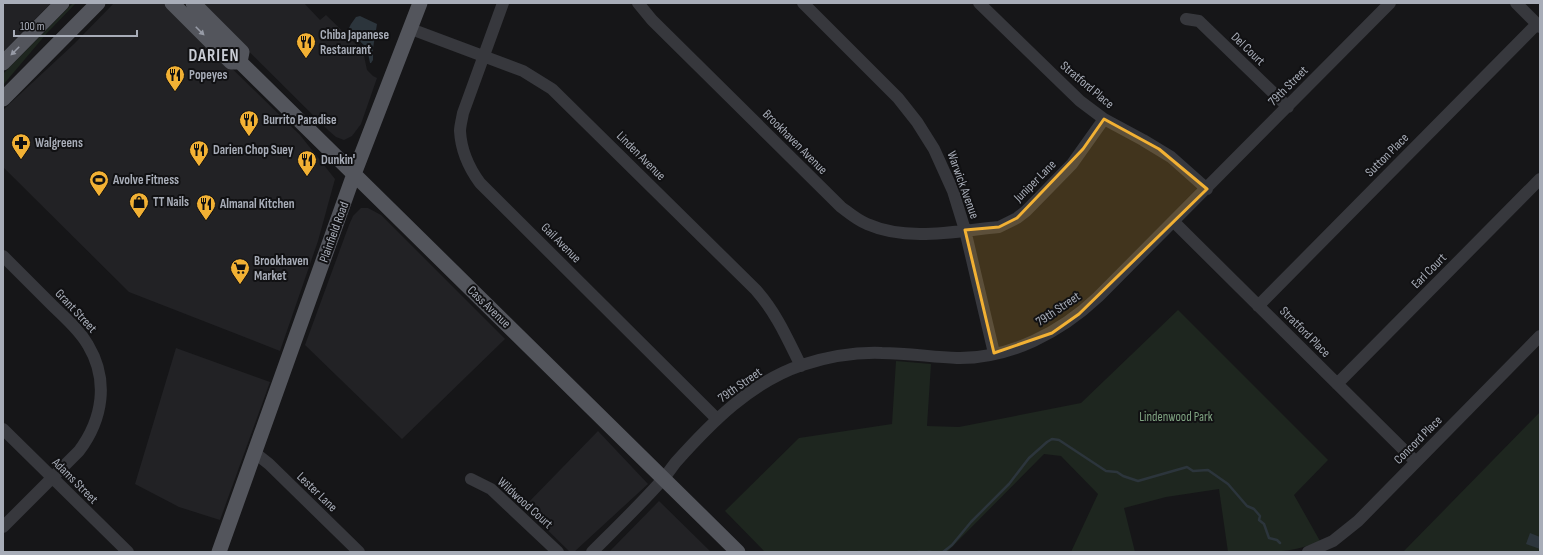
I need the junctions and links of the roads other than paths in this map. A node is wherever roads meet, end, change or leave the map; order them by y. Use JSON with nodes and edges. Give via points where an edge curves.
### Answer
{"nodes":[{"id":1,"x":62,"y":3,"type":"edge"},
{"id":2,"x":98,"y":3,"type":"edge"},
{"id":3,"x":172,"y":3,"type":"edge"},
{"id":4,"x":193,"y":3,"type":"edge"},
{"id":5,"x":420,"y":3,"type":"edge"},
{"id":6,"x":503,"y":3,"type":"edge"},
{"id":7,"x":638,"y":3,"type":"edge"},
{"id":8,"x":803,"y":3,"type":"edge"},
{"id":9,"x":979,"y":3,"type":"edge"},
{"id":10,"x":1390,"y":3,"type":"edge"},
{"id":11,"x":1516,"y":3,"type":"edge"},
{"id":12,"x":1186,"y":19,"type":"dead end"},
{"id":13,"x":1538,"y":26,"type":"edge"},
{"id":14,"x":411,"y":29,"type":"junction"},
{"id":15,"x":483,"y":56,"type":"junction"},
{"id":16,"x":240,"y":62,"type":"junction"},
{"id":17,"x":3,"y":63,"type":"edge"},
{"id":18,"x":3,"y":99,"type":"edge"},
{"id":19,"x":1288,"y":107,"type":"junction"},
{"id":20,"x":1104,"y":119,"type":"junction"},
{"id":21,"x":354,"y":174,"type":"junction"},
{"id":22,"x":1540,"y":179,"type":"edge"},
{"id":23,"x":1207,"y":189,"type":"junction"},
{"id":24,"x":1174,"y":222,"type":"junction"},
{"id":25,"x":965,"y":230,"type":"junction"},
{"id":26,"x":3,"y":256,"type":"edge"},
{"id":27,"x":1258,"y":306,"type":"junction"},
{"id":28,"x":1540,"y":336,"type":"edge"},
{"id":29,"x":994,"y":353,"type":"junction"},
{"id":30,"x":800,"y":366,"type":"junction"},
{"id":31,"x":1337,"y":384,"type":"junction"},
{"id":32,"x":717,"y":419,"type":"junction"},
{"id":33,"x":3,"y":429,"type":"edge"},
{"id":34,"x":254,"y":454,"type":"junction"},
{"id":35,"x":1416,"y":462,"type":"junction"},
{"id":36,"x":52,"y":477,"type":"junction"},
{"id":37,"x":471,"y":479,"type":"dead end"},
{"id":38,"x":663,"y":479,"type":"junction"},
{"id":39,"x":3,"y":527,"type":"edge"},
{"id":40,"x":128,"y":552,"type":"edge"},
{"id":41,"x":219,"y":552,"type":"edge"},
{"id":42,"x":359,"y":552,"type":"edge"},
{"id":43,"x":558,"y":552,"type":"edge"},
{"id":44,"x":592,"y":552,"type":"edge"},
{"id":45,"x":738,"y":552,"type":"edge"},
{"id":46,"x":1308,"y":552,"type":"edge"}],
"edges":[{"from":1,"to":17,"type":"main road","one_way":true},
{"from":2,"to":18,"type":"main road"},
{"from":3,"to":16,"type":"main road","name":"Cass Avenue","one_way":true,"via":[[231,62]]},
{"from":4,"to":16,"type":"main road","name":"Cass Avenue","via":[[242,52]]},
{"from":5,"to":14,"type":"main road","name":"Plainfield Road"},
{"from":6,"to":15,"type":"street","name":"Gail Avenue"},
{"from":7,"to":25,"type":"street","name":"Brookhaven Avenue","via":[[696,64],[854,217],[880,229],[906,234]]},
{"from":8,"to":25,"type":"street","name":"Warwick Avenue","via":[[887,87],[917,122],[947,176]]},
{"from":9,"to":20,"type":"street","name":"Stratford Place","via":[[1068,90]]},
{"from":10,"to":19,"type":"street","name":"79th Street"},
{"from":11,"to":13,"type":"street"},
{"from":12,"to":19,"type":"street","name":"Del Court","via":[[1199,21]]},
{"from":13,"to":27,"type":"street","name":"Sutton Place"},
{"from":14,"to":15,"type":"street","name":"Linden Avenue"},
{"from":14,"to":21,"type":"main road","name":"Plainfield Road"},
{"from":15,"to":30,"type":"street","name":"Linden Avenue","via":[[531,75],[564,100],[756,290],[782,326]]},
{"from":15,"to":32,"type":"street","name":"Gail Avenue","via":[[465,106],[460,131],[464,152],[474,174],[480,183]]},
{"from":16,"to":21,"type":"main road","name":"Cass Avenue"},
{"from":19,"to":23,"type":"street","name":"79th Street"},
{"from":20,"to":23,"type":"street","name":"Stratford Place","via":[[1159,149]]},
{"from":20,"to":25,"type":"street","name":"Juniper Lane","via":[[1072,164],[1026,211],[999,227]]},
{"from":21,"to":34,"type":"main road","name":"Plainfield Road"},
{"from":21,"to":38,"type":"main road","name":"Cass Avenue"},
{"from":22,"to":31,"type":"street","name":"Earl Court"},
{"from":23,"to":24,"type":"street","name":"79th Street"},
{"from":24,"to":27,"type":"street","name":"Stratford Place"},
{"from":24,"to":29,"type":"street","name":"79th Street","via":[[1098,297],[1067,323],[1036,339]]},
{"from":25,"to":29,"type":"street","name":"Warwick Avenue"},
{"from":26,"to":36,"type":"street","name":"Grant Street","via":[[80,334],[88,345],[100,377],[102,397],[88,439],[80,451]]},
{"from":27,"to":31,"type":"street","name":"Stratford Place"},
{"from":28,"to":35,"type":"street","name":"Concord Place"},
{"from":29,"to":30,"type":"street","name":"79th Street","via":[[958,358],[881,353],[846,355]]},
{"from":30,"to":32,"type":"street","name":"79th Street","via":[[758,387]]},
{"from":31,"to":35,"type":"street","name":"Stratford Place"},
{"from":32,"to":38,"type":"street","name":"79th Street"},
{"from":33,"to":36,"type":"street","name":"Adams Street"},
{"from":34,"to":41,"type":"main road","name":"Plainfield Road"},
{"from":34,"to":42,"type":"street","name":"Lester Lane","via":[[269,464]]},
{"from":35,"to":46,"type":"street","name":"Concord Place","via":[[1350,528],[1333,541]]},
{"from":36,"to":39,"type":"street","name":"Grant Street"},
{"from":36,"to":40,"type":"street","name":"Adams Street"},
{"from":37,"to":43,"type":"street","name":"Wildwood Court","via":[[491,489]]},
{"from":38,"to":44,"type":"street","name":"79th Street"},
{"from":38,"to":45,"type":"main road","name":"Cass Avenue"}]}
